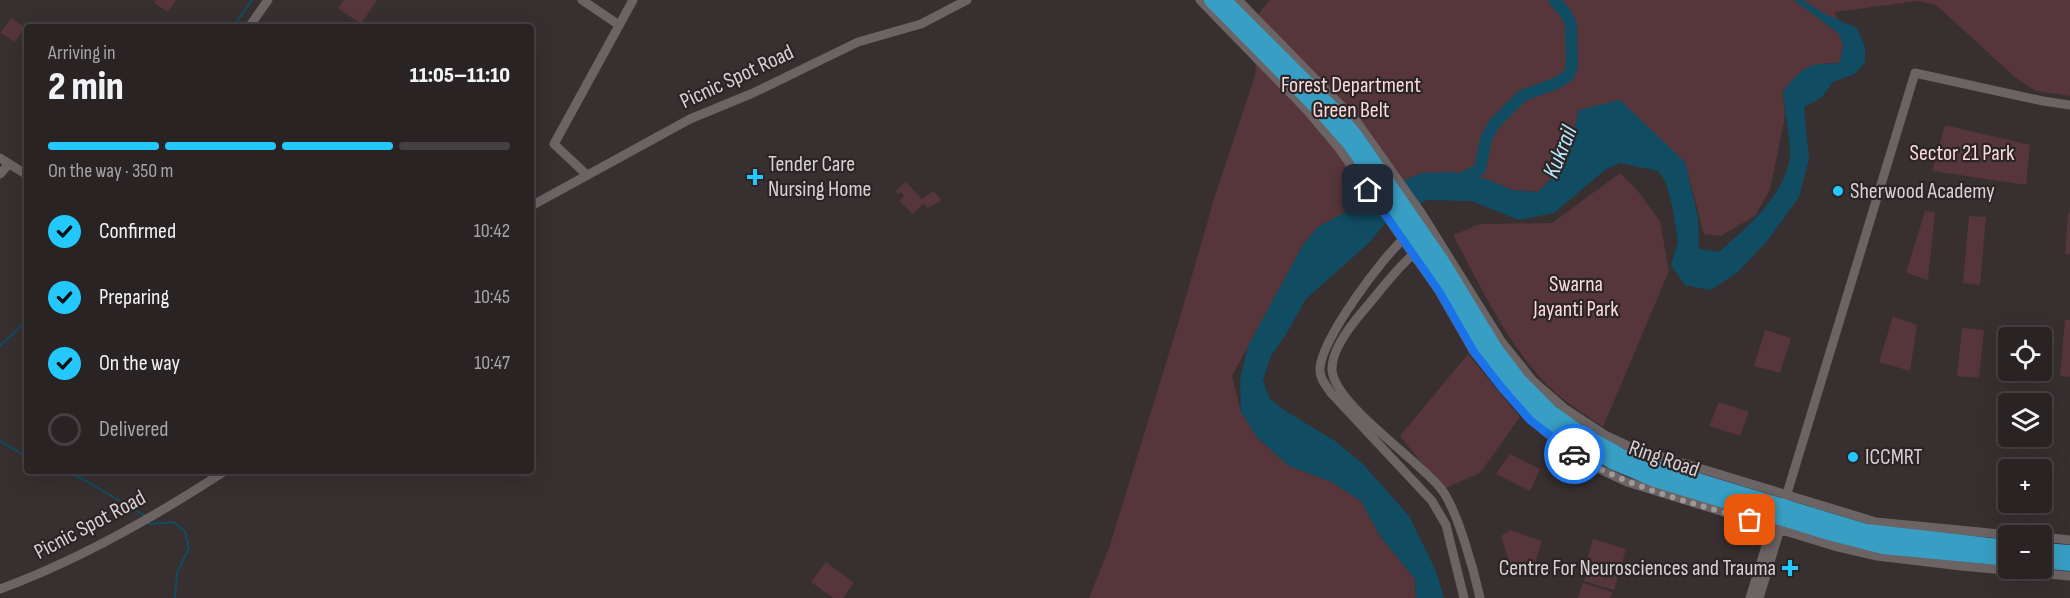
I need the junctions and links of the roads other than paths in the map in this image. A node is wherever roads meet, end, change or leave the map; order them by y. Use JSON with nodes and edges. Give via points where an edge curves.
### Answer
{"nodes":[{"id":1,"x":268,"y":0,"type":"edge"},
{"id":2,"x":582,"y":0,"type":"edge"},
{"id":3,"x":633,"y":0,"type":"edge"},
{"id":4,"x":967,"y":0,"type":"edge"},
{"id":5,"x":1200,"y":0,"type":"edge"},
{"id":6,"x":1211,"y":0,"type":"edge"},
{"id":7,"x":1224,"y":0,"type":"edge"},
{"id":8,"x":1238,"y":0,"type":"edge"},
{"id":9,"x":251,"y":24,"type":"edge"},
{"id":10,"x":619,"y":25,"type":"junction"},
{"id":11,"x":2070,"y":105,"type":"edge"},
{"id":12,"x":4,"y":161,"type":"edge"},
{"id":13,"x":1371,"y":168,"type":"junction"},
{"id":14,"x":24,"y":173,"type":"edge"},
{"id":15,"x":0,"y":174,"type":"edge"},
{"id":16,"x":587,"y":175,"type":"junction"},
{"id":17,"x":534,"y":204,"type":"edge"},
{"id":18,"x":1427,"y":222,"type":"junction"},
{"id":19,"x":1437,"y":238,"type":"junction"},
{"id":20,"x":1402,"y":241,"type":"junction"},
{"id":21,"x":1412,"y":255,"type":"junction"},
{"id":22,"x":1434,"y":258,"type":"junction"},
{"id":23,"x":220,"y":474,"type":"edge"},
{"id":24,"x":1786,"y":496,"type":"junction"},
{"id":25,"x":1776,"y":528,"type":"junction"},
{"id":26,"x":1998,"y":534,"type":"edge"},
{"id":27,"x":2052,"y":538,"type":"edge"},
{"id":28,"x":2070,"y":540,"type":"edge"},
{"id":29,"x":1998,"y":546,"type":"edge"},
{"id":30,"x":2052,"y":551,"type":"edge"},
{"id":31,"x":2070,"y":552,"type":"edge"},
{"id":32,"x":1998,"y":557,"type":"edge"},
{"id":33,"x":2052,"y":562,"type":"edge"},
{"id":34,"x":2070,"y":564,"type":"edge"},
{"id":35,"x":2070,"y":576,"type":"edge"},
{"id":36,"x":0,"y":589,"type":"edge"},
{"id":37,"x":1464,"y":598,"type":"edge"},
{"id":38,"x":1480,"y":598,"type":"edge"},
{"id":39,"x":1750,"y":598,"type":"edge"},
{"id":40,"x":1759,"y":598,"type":"edge"}],
"edges":[{"from":1,"to":9,"type":"street"},
{"from":2,"to":10,"type":"street"},
{"from":3,"to":10,"type":"street"},
{"from":4,"to":16,"type":"street","name":"Picnic Spot Road","via":[[921,24],[858,42],[690,119]]},
{"from":5,"to":13,"type":"street","via":[[1338,147]]},
{"from":6,"to":13,"type":"highway"},
{"from":7,"to":13,"type":"highway","via":[[1334,110],[1355,135]]},
{"from":8,"to":13,"type":"street","via":[[1357,122]]},
{"from":10,"to":16,"type":"street","via":[[554,144]]},
{"from":11,"to":24,"type":"street","via":[[1915,73]]},
{"from":12,"to":14,"type":"street"},
{"from":12,"to":15,"type":"street"},
{"from":13,"to":18,"type":"street","via":[[1420,211]]},
{"from":13,"to":20,"type":"street","name":"Ring Road"},
{"from":13,"to":22,"type":"highway"},
{"from":16,"to":17,"type":"street","name":"Picnic Spot Road"},
{"from":18,"to":19,"type":"street"},
{"from":18,"to":20,"type":"street"},
{"from":19,"to":21,"type":"street"},
{"from":19,"to":24,"type":"street","via":[[1501,341],[1533,381],[1564,408],[1633,448]]},
{"from":20,"to":21,"type":"street","name":"Ring Road"},
{"from":20,"to":37,"type":"street","via":[[1336,326],[1320,372],[1341,405],[1432,501],[1446,525]]},
{"from":21,"to":25,"type":"street","name":"Ring Road","via":[[1439,291],[1474,352],[1502,388],[1530,420],[1562,446],[1627,482]]},
{"from":21,"to":38,"type":"street","via":[[1354,322],[1337,350],[1332,369],[1334,380],[1353,407],[1442,490],[1455,516]]},
{"from":22,"to":29,"type":"highway","name":"Ring Road","via":[[1520,380],[1559,417],[1620,455],[1866,531]]},
{"from":22,"to":32,"type":"highway","name":"Ring Road","via":[[1479,342],[1505,380],[1560,431],[1612,462],[1655,480],[1882,547]]},
{"from":23,"to":36,"type":"street","name":"Picnic Spot Road","via":[[49,570]]},
{"from":24,"to":25,"type":"street"},
{"from":24,"to":26,"type":"street","via":[[1876,522]]},
{"from":25,"to":35,"type":"street","name":"Ring Road","via":[[1877,556]]},
{"from":25,"to":39,"type":"street"},
{"from":25,"to":40,"type":"street"},
{"from":27,"to":28,"type":"street"},
{"from":30,"to":31,"type":"highway"},
{"from":33,"to":34,"type":"highway"}]}
